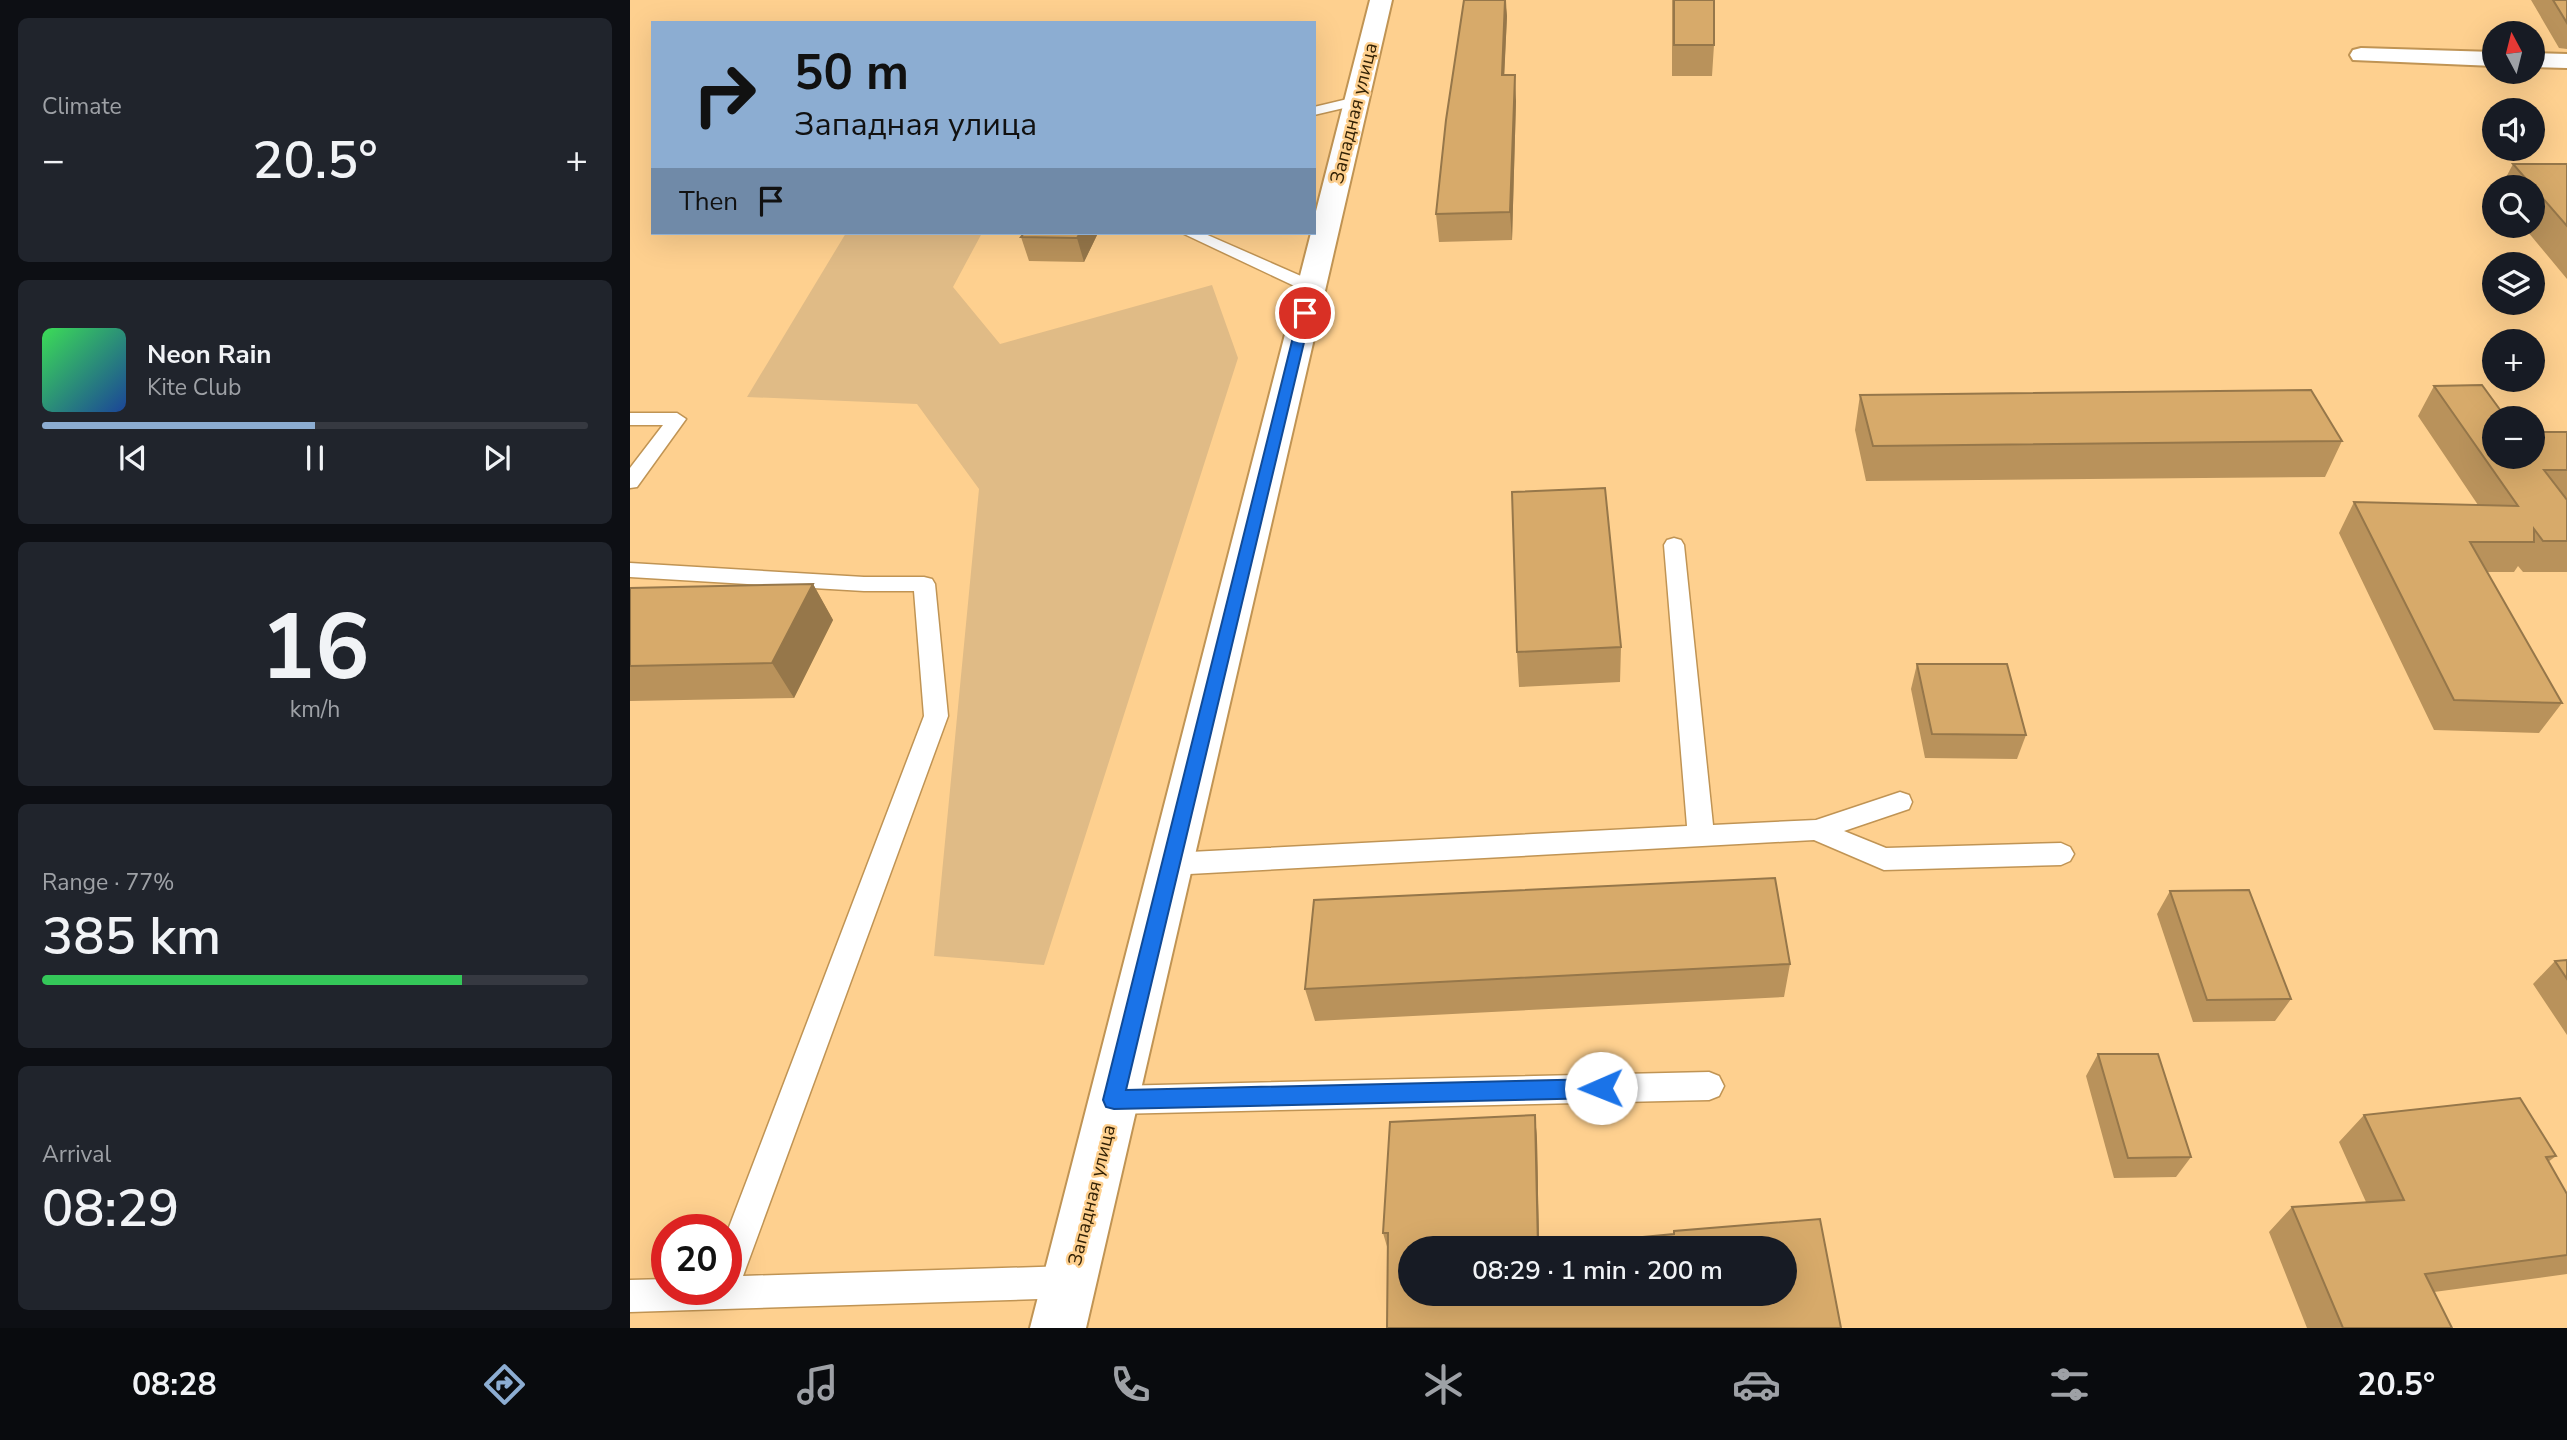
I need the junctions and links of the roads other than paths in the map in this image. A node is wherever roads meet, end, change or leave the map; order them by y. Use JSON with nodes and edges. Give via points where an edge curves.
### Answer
{"nodes":[{"id":1,"x":1381,"y":0,"type":"edge"},
{"id":2,"x":2361,"y":55,"type":"dead end"},
{"id":3,"x":2482,"y":58,"type":"edge"},
{"id":4,"x":2545,"y":60,"type":"edge"},
{"id":5,"x":2567,"y":61,"type":"edge"},
{"id":6,"x":1356,"y":101,"type":"junction"},
{"id":7,"x":1316,"y":111,"type":"edge"},
{"id":8,"x":1194,"y":235,"type":"edge"},
{"id":9,"x":1311,"y":287,"type":"junction"},
{"id":10,"x":630,"y":419,"type":"edge"},
{"id":11,"x":630,"y":482,"type":"edge"},
{"id":12,"x":1674,"y":545,"type":"dead end"},
{"id":13,"x":630,"y":570,"type":"edge"},
{"id":14,"x":1900,"y":802,"type":"dead end"},
{"id":15,"x":1816,"y":830,"type":"junction"},
{"id":16,"x":1701,"y":836,"type":"junction"},
{"id":17,"x":2061,"y":854,"type":"dead end"},
{"id":18,"x":1171,"y":864,"type":"junction"},
{"id":19,"x":1709,"y":1086,"type":"dead end"},
{"id":20,"x":1114,"y":1100,"type":"junction"},
{"id":21,"x":742,"y":1236,"type":"edge"},
{"id":22,"x":1069,"y":1282,"type":"junction"},
{"id":23,"x":742,"y":1287,"type":"edge"},
{"id":24,"x":651,"y":1294,"type":"edge"},
{"id":25,"x":630,"y":1296,"type":"edge"},
{"id":26,"x":1058,"y":1328,"type":"edge"}],
"edges":[{"from":1,"to":6,"type":"main road","name":"Западная улица"},
{"from":2,"to":3,"type":"main road"},
{"from":4,"to":5,"type":"main road"},
{"from":6,"to":7,"type":"lane"},
{"from":6,"to":9,"type":"main road","name":"Западная улица"},
{"from":8,"to":9,"type":"lane"},
{"from":9,"to":18,"type":"main road","name":"Западная улица"},
{"from":10,"to":11,"type":"lane","via":[[677,419]]},
{"from":12,"to":16,"type":"lane"},
{"from":13,"to":21,"type":"lane","via":[[924,584],[936,716]]},
{"from":14,"to":15,"type":"lane"},
{"from":15,"to":16,"type":"lane"},
{"from":15,"to":17,"type":"lane","via":[[1884,859]]},
{"from":16,"to":18,"type":"lane"},
{"from":18,"to":20,"type":"main road","name":"Западная улица"},
{"from":19,"to":20,"type":"lane"},
{"from":20,"to":22,"type":"main road","name":"Западная улица"},
{"from":22,"to":23,"type":"lane"},
{"from":22,"to":26,"type":"main road","name":"Западная улица"},
{"from":24,"to":25,"type":"lane"}]}
